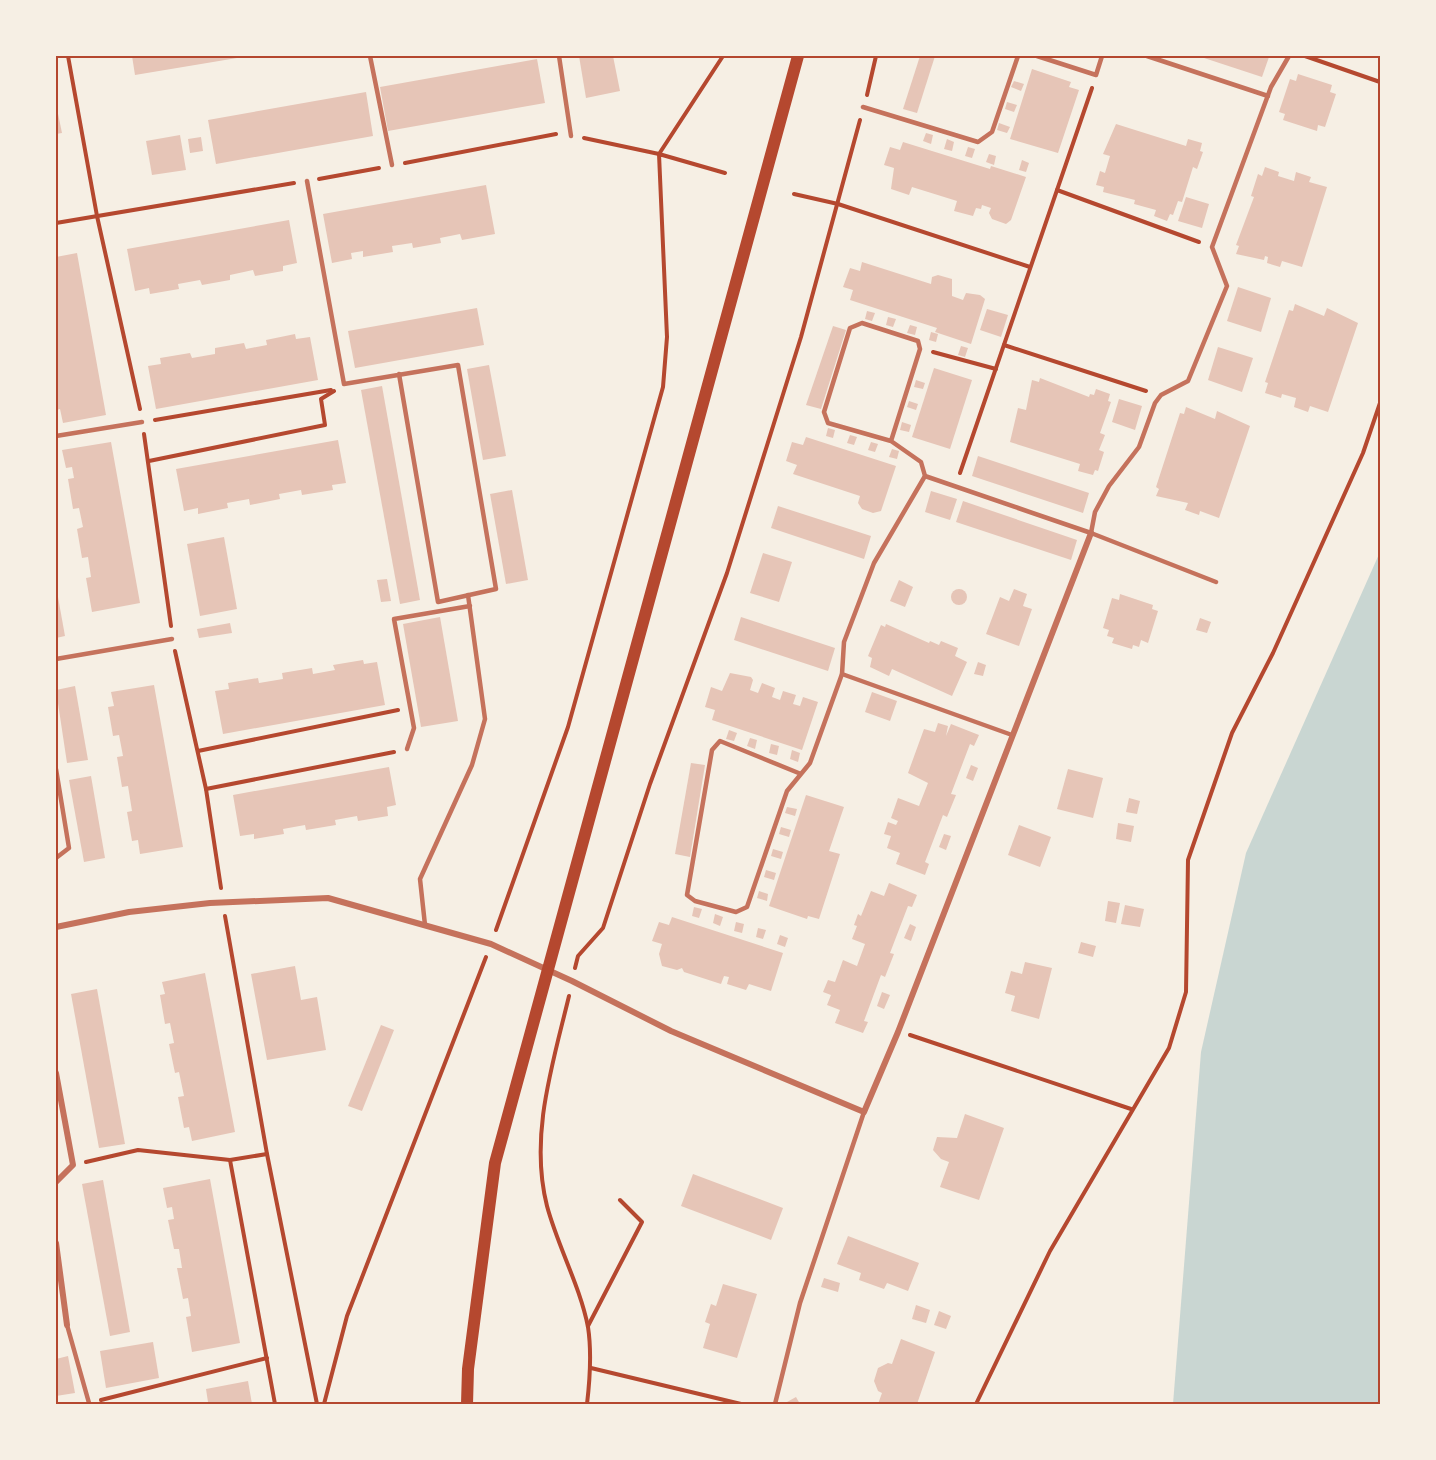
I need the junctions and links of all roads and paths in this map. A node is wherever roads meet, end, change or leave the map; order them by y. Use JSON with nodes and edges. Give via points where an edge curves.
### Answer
{"nodes":[{"id":1,"x":68,"y":56,"type":"edge"},
{"id":2,"x":370,"y":56,"type":"edge"},
{"id":3,"x":559,"y":56,"type":"edge"},
{"id":4,"x":723,"y":56,"type":"edge"},
{"id":5,"x":798,"y":56,"type":"edge"},
{"id":6,"x":876,"y":56,"type":"edge"},
{"id":7,"x":1018,"y":56,"type":"edge"},
{"id":8,"x":1037,"y":56,"type":"edge"},
{"id":9,"x":1102,"y":56,"type":"edge"},
{"id":10,"x":1147,"y":56,"type":"edge"},
{"id":11,"x":1289,"y":56,"type":"edge"},
{"id":12,"x":1305,"y":56,"type":"edge"},
{"id":13,"x":1096,"y":75,"type":"junction"},
{"id":14,"x":1380,"y":82,"type":"edge"},
{"id":15,"x":1268,"y":96,"type":"junction"},
{"id":16,"x":863,"y":107,"type":"junction"},
{"id":17,"x":571,"y":136,"type":"junction"},
{"id":18,"x":659,"y":154,"type":"junction"},
{"id":19,"x":392,"y":165,"type":"junction"},
{"id":20,"x":725,"y":173,"type":"dead end"},
{"id":21,"x":307,"y":181,"type":"junction"},
{"id":22,"x":1056,"y":190,"type":"junction"},
{"id":23,"x":794,"y":194,"type":"dead end"},
{"id":24,"x":838,"y":204,"type":"junction"},
{"id":25,"x":97,"y":216,"type":"junction"},
{"id":26,"x":56,"y":223,"type":"edge"},
{"id":27,"x":1212,"y":247,"type":"junction"},
{"id":28,"x":1030,"y":267,"type":"junction"},
{"id":29,"x":1004,"y":345,"type":"junction"},
{"id":30,"x":920,"y":349,"type":"junction"},
{"id":31,"x":996,"y":369,"type":"junction"},
{"id":32,"x":399,"y":374,"type":"junction"},
{"id":33,"x":1161,"y":395,"type":"junction"},
{"id":34,"x":1380,"y":403,"type":"edge"},
{"id":35,"x":142,"y":422,"type":"junction"},
{"id":36,"x":56,"y":435,"type":"edge"},
{"id":37,"x":891,"y":441,"type":"junction"},
{"id":38,"x":148,"y":461,"type":"junction"},
{"id":39,"x":925,"y":476,"type":"junction"},
{"id":40,"x":955,"y":488,"type":"junction"},
{"id":41,"x":1091,"y":533,"type":"junction"},
{"id":42,"x":1216,"y":582,"type":"dead end"},
{"id":43,"x":468,"y":595,"type":"junction"},
{"id":44,"x":470,"y":606,"type":"junction"},
{"id":45,"x":172,"y":639,"type":"junction"},
{"id":46,"x":56,"y":659,"type":"edge"},
{"id":47,"x":842,"y":674,"type":"junction"},
{"id":48,"x":410,"y":707,"type":"junction"},
{"id":49,"x":1012,"y":735,"type":"junction"},
{"id":50,"x":407,"y":749,"type":"joint"},
{"id":51,"x":198,"y":751,"type":"junction"},
{"id":52,"x":56,"y":769,"type":"edge"},
{"id":53,"x":801,"y":774,"type":"junction"},
{"id":54,"x":206,"y":789,"type":"junction"},
{"id":55,"x":56,"y":858,"type":"edge"},
{"id":56,"x":223,"y":903,"type":"junction"},
{"id":57,"x":425,"y":925,"type":"junction"},
{"id":58,"x":56,"y":927,"type":"edge"},
{"id":59,"x":491,"y":944,"type":"junction"},
{"id":60,"x":549,"y":970,"type":"junction"},
{"id":61,"x":573,"y":981,"type":"junction"},
{"id":62,"x":898,"y":1032,"type":"junction"},
{"id":63,"x":56,"y":1073,"type":"edge"},
{"id":64,"x":1131,"y":1109,"type":"junction"},
{"id":65,"x":864,"y":1112,"type":"junction"},
{"id":66,"x":267,"y":1154,"type":"junction"},
{"id":67,"x":230,"y":1160,"type":"junction"},
{"id":68,"x":73,"y":1166,"type":"junction"},
{"id":69,"x":56,"y":1182,"type":"edge"},
{"id":70,"x":620,"y":1200,"type":"dead end"},
{"id":71,"x":56,"y":1243,"type":"edge"},
{"id":72,"x":67,"y":1325,"type":"joint"},
{"id":73,"x":588,"y":1327,"type":"junction"},
{"id":74,"x":267,"y":1358,"type":"junction"},
{"id":75,"x":591,"y":1368,"type":"junction"},
{"id":76,"x":89,"y":1402,"type":"joint"},
{"id":77,"x":275,"y":1404,"type":"edge"},
{"id":78,"x":317,"y":1404,"type":"edge"},
{"id":79,"x":324,"y":1404,"type":"edge"},
{"id":80,"x":467,"y":1404,"type":"edge"},
{"id":81,"x":587,"y":1404,"type":"edge"},
{"id":82,"x":741,"y":1404,"type":"edge"},
{"id":83,"x":775,"y":1404,"type":"edge"},
{"id":84,"x":976,"y":1404,"type":"edge"}],
"edges":[{"from":1,"to":25,"type":"path"},
{"from":2,"to":19,"type":"lane"},
{"from":3,"to":17,"type":"lane"},
{"from":4,"to":18,"type":"path"},
{"from":5,"to":60,"type":"main road"},
{"from":6,"to":16,"type":"path"},
{"from":7,"to":16,"type":"lane","via":[[992,132],[978,142]]},
{"from":8,"to":13,"type":"lane"},
{"from":9,"to":13,"type":"lane"},
{"from":10,"to":15,"type":"lane"},
{"from":11,"to":15,"type":"lane"},
{"from":12,"to":14,"type":"path"},
{"from":13,"to":22,"type":"path"},
{"from":15,"to":27,"type":"lane"},
{"from":16,"to":24,"type":"path"},
{"from":17,"to":18,"type":"path"},
{"from":17,"to":19,"type":"path","via":[[560,133]]},
{"from":18,"to":20,"type":"path"},
{"from":18,"to":59,"type":"path","via":[[667,337],[663,387],[568,727]]},
{"from":19,"to":21,"type":"path"},
{"from":21,"to":25,"type":"path"},
{"from":21,"to":32,"type":"lane","via":[[344,384]]},
{"from":22,"to":27,"type":"path"},
{"from":22,"to":28,"type":"path"},
{"from":23,"to":24,"type":"path"},
{"from":24,"to":28,"type":"path"},
{"from":24,"to":61,"type":"path","via":[[727,573],[650,784],[603,928],[578,956]]},
{"from":25,"to":26,"type":"path"},
{"from":25,"to":35,"type":"path"},
{"from":27,"to":33,"type":"lane","via":[[1227,286],[1188,381]]},
{"from":28,"to":29,"type":"path"},
{"from":29,"to":31,"type":"path"},
{"from":29,"to":33,"type":"path"},
{"from":30,"to":31,"type":"path"},
{"from":30,"to":37,"type":"lane"},
{"from":30,"to":37,"type":"lane","via":[[918,341],[862,323],[850,328],[824,412],[828,423]]},
{"from":31,"to":40,"type":"path"},
{"from":32,"to":43,"type":"lane","via":[[438,602]]},
{"from":32,"to":43,"type":"lane","via":[[458,364],[496,589]]},
{"from":33,"to":41,"type":"lane","via":[[1139,447],[1095,512]]},
{"from":34,"to":64,"type":"path","via":[[1363,453],[1232,733],[1188,860],[1186,992],[1169,1048]]},
{"from":35,"to":36,"type":"lane"},
{"from":35,"to":38,"type":"path"},
{"from":35,"to":38,"type":"path","via":[[335,390],[321,399],[325,425]]},
{"from":37,"to":39,"type":"lane","via":[[921,462]]},
{"from":38,"to":45,"type":"path"},
{"from":39,"to":40,"type":"lane"},
{"from":39,"to":47,"type":"lane","via":[[874,563],[844,642]]},
{"from":40,"to":41,"type":"lane"},
{"from":41,"to":42,"type":"lane"},
{"from":41,"to":49,"type":"street"},
{"from":43,"to":44,"type":"lane"},
{"from":44,"to":48,"type":"lane","via":[[393,619]]},
{"from":44,"to":57,"type":"lane","via":[[485,719],[472,765],[420,879]]},
{"from":45,"to":46,"type":"lane"},
{"from":45,"to":51,"type":"path"},
{"from":47,"to":49,"type":"lane"},
{"from":47,"to":53,"type":"lane","via":[[810,763]]},
{"from":48,"to":50,"type":"lane","via":[[414,728]]},
{"from":48,"to":51,"type":"path"},
{"from":49,"to":62,"type":"street"},
{"from":50,"to":54,"type":"path"},
{"from":51,"to":54,"type":"path"},
{"from":52,"to":55,"type":"lane","via":[[69,848]]},
{"from":53,"to":53,"type":"lane","via":[[787,791],[747,907],[736,912],[695,901],[687,895],[712,750],[720,741]]},
{"from":54,"to":56,"type":"path"},
{"from":56,"to":57,"type":"street","via":[[328,898]]},
{"from":56,"to":58,"type":"street","via":[[129,912]]},
{"from":56,"to":66,"type":"path"},
{"from":57,"to":59,"type":"street"},
{"from":59,"to":60,"type":"street"},
{"from":59,"to":79,"type":"path","via":[[347,1316]]},
{"from":60,"to":61,"type":"street"},
{"from":60,"to":80,"type":"main road","via":[[495,1163],[468,1369]]},
{"from":61,"to":65,"type":"street","via":[[671,1031]]},
{"from":61,"to":73,"type":"path","via":[[543,1110],[542,1160],[547,1206]]},
{"from":62,"to":64,"type":"path"},
{"from":62,"to":65,"type":"street"},
{"from":63,"to":68,"type":"street"},
{"from":64,"to":84,"type":"path","via":[[1050,1251]]},
{"from":65,"to":83,"type":"lane","via":[[800,1303]]},
{"from":66,"to":67,"type":"path"},
{"from":66,"to":78,"type":"path"},
{"from":67,"to":68,"type":"path","via":[[138,1150]]},
{"from":67,"to":74,"type":"path"},
{"from":68,"to":69,"type":"street"},
{"from":70,"to":73,"type":"path","via":[[642,1222]]},
{"from":71,"to":72,"type":"street"},
{"from":72,"to":76,"type":"lane"},
{"from":73,"to":75,"type":"path"},
{"from":74,"to":76,"type":"path"},
{"from":74,"to":77,"type":"path"},
{"from":75,"to":81,"type":"path"},
{"from":75,"to":82,"type":"path"}]}
